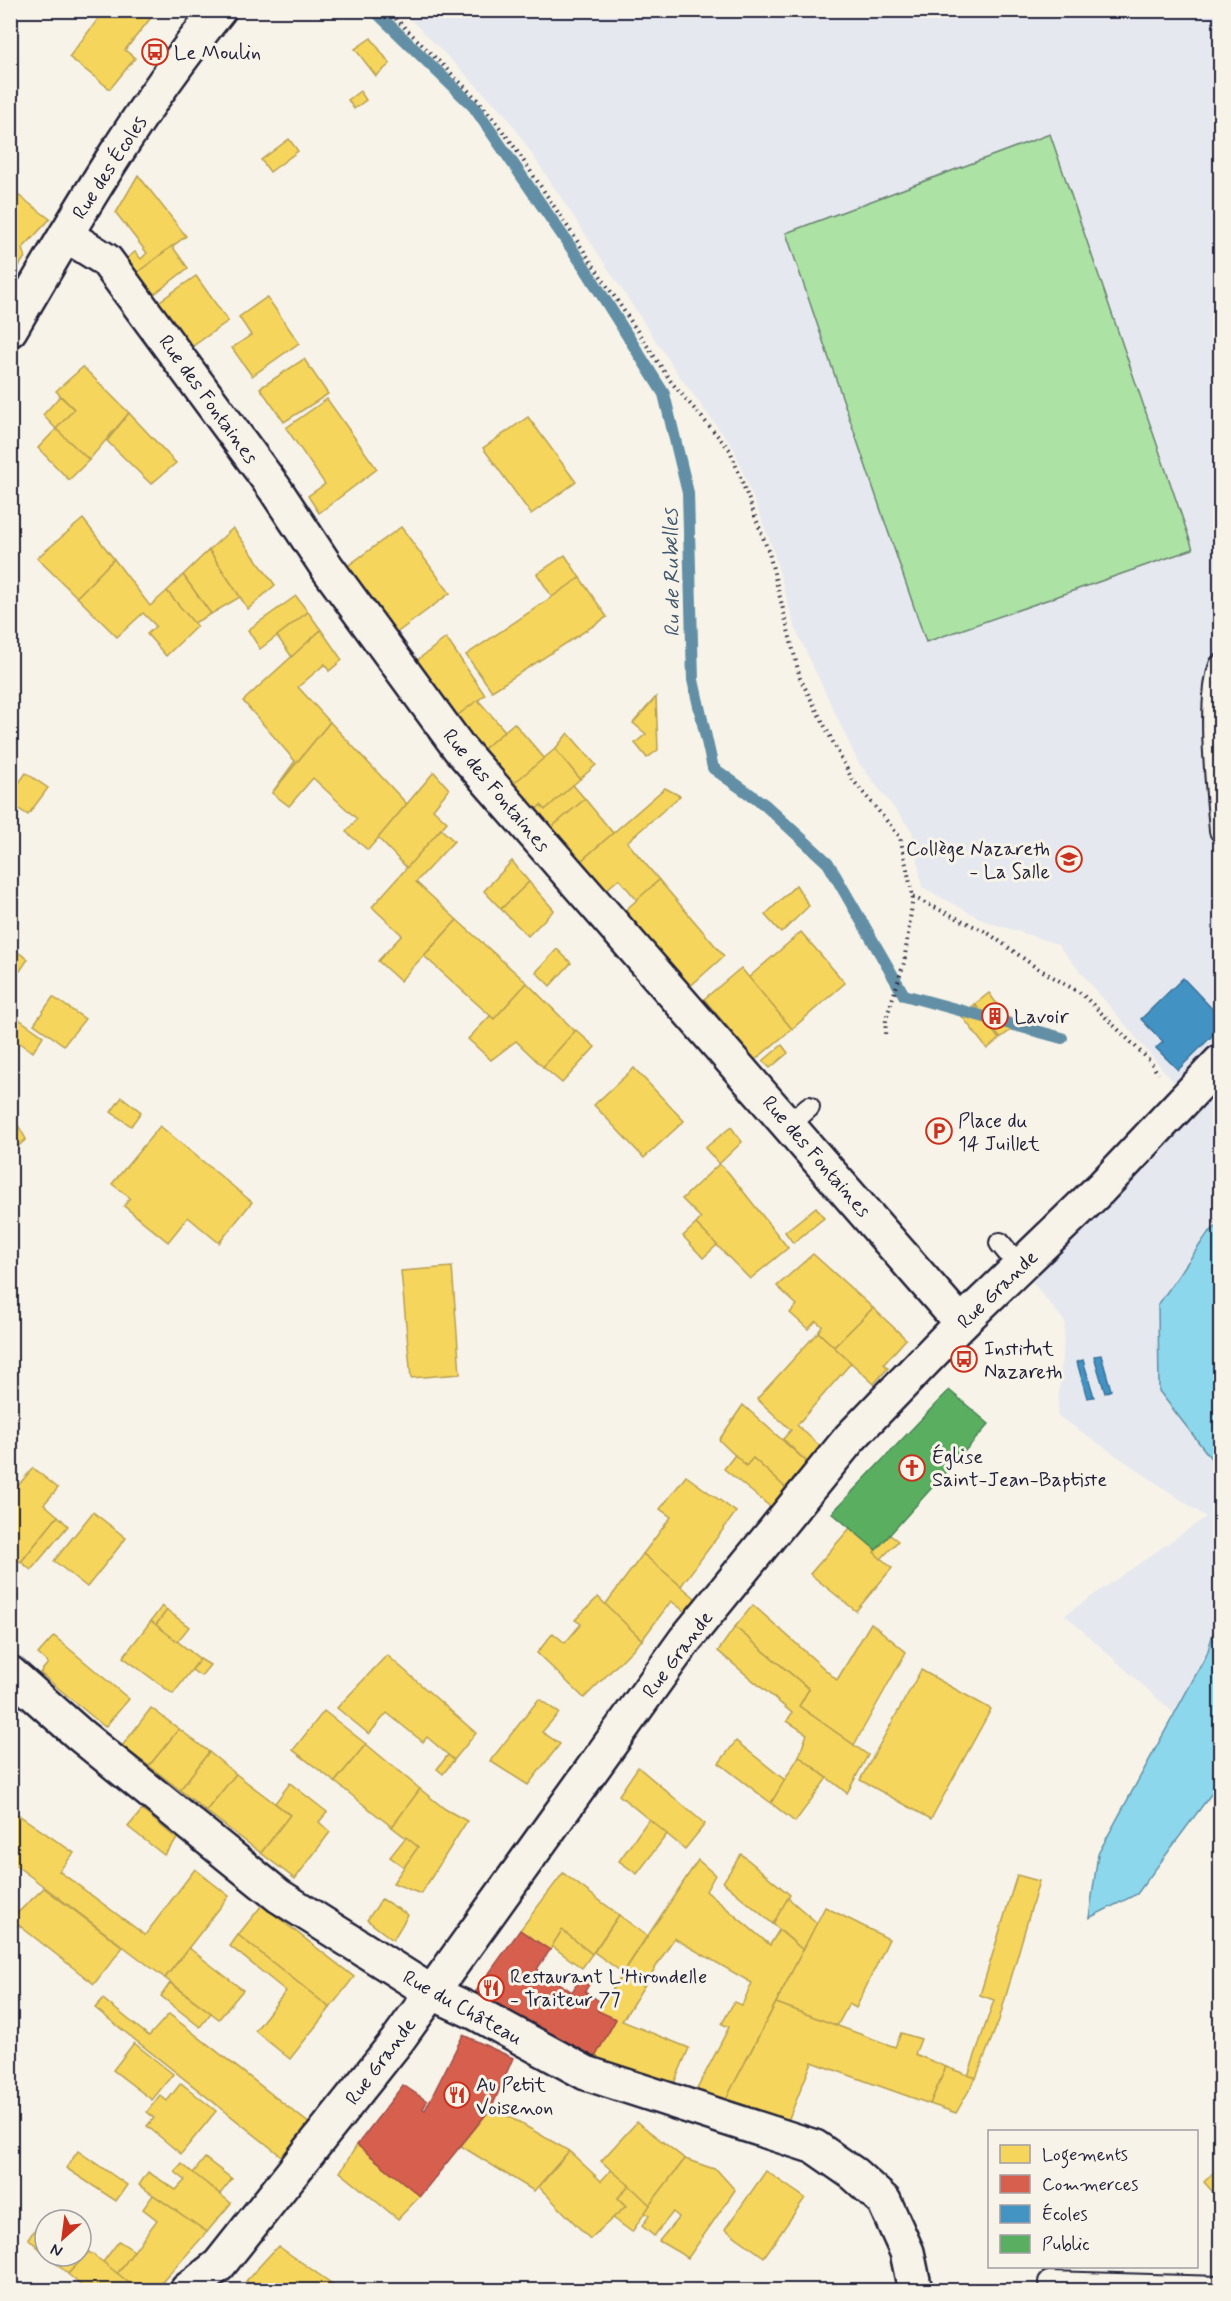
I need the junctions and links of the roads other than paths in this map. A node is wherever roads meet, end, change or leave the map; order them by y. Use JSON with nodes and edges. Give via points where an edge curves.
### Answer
{"nodes":[{"id":1,"x":219,"y":10,"type":"edge"},
{"id":2,"x":66,"y":235,"type":"junction"},
{"id":3,"x":10,"y":330,"type":"edge"},
{"id":4,"x":1221,"y":665,"type":"edge"},
{"id":5,"x":1221,"y":831,"type":"edge"},
{"id":6,"x":1221,"y":1062,"type":"edge"},
{"id":7,"x":961,"y":1323,"type":"junction"},
{"id":8,"x":10,"y":1673,"type":"edge"},
{"id":9,"x":430,"y":1992,"type":"junction"},
{"id":10,"x":1049,"y":2282,"type":"dead end"},
{"id":11,"x":1221,"y":2287,"type":"edge"},
{"id":12,"x":187,"y":2290,"type":"edge"},
{"id":13,"x":915,"y":2290,"type":"edge"}],
"edges":[{"from":1,"to":2,"type":"street","name":"Rue des Écoles","via":[[174,64]]},
{"from":2,"to":3,"type":"street","name":"Rue des Écoles"},
{"from":2,"to":7,"type":"street","name":"Rue des Fontaines","via":[[106,260],[459,748],[631,948],[799,1116]]},
{"from":4,"to":5,"type":"lane","via":[[1215,681]]},
{"from":6,"to":7,"type":"street","name":"Rue Grande","via":[[1101,1188],[1010,1254]]},
{"from":7,"to":9,"type":"street","name":"Rue Grande","via":[[850,1438],[685,1640]]},
{"from":8,"to":9,"type":"street","name":"Rue du Château","via":[[80,1735],[279,1896]]},
{"from":9,"to":12,"type":"street","name":"Rue Grande","via":[[397,2041],[219,2265]]},
{"from":9,"to":13,"type":"street","name":"Rue du Château","via":[[586,2073],[815,2147],[884,2201],[907,2252]]},
{"from":10,"to":11,"type":"lane"}]}
